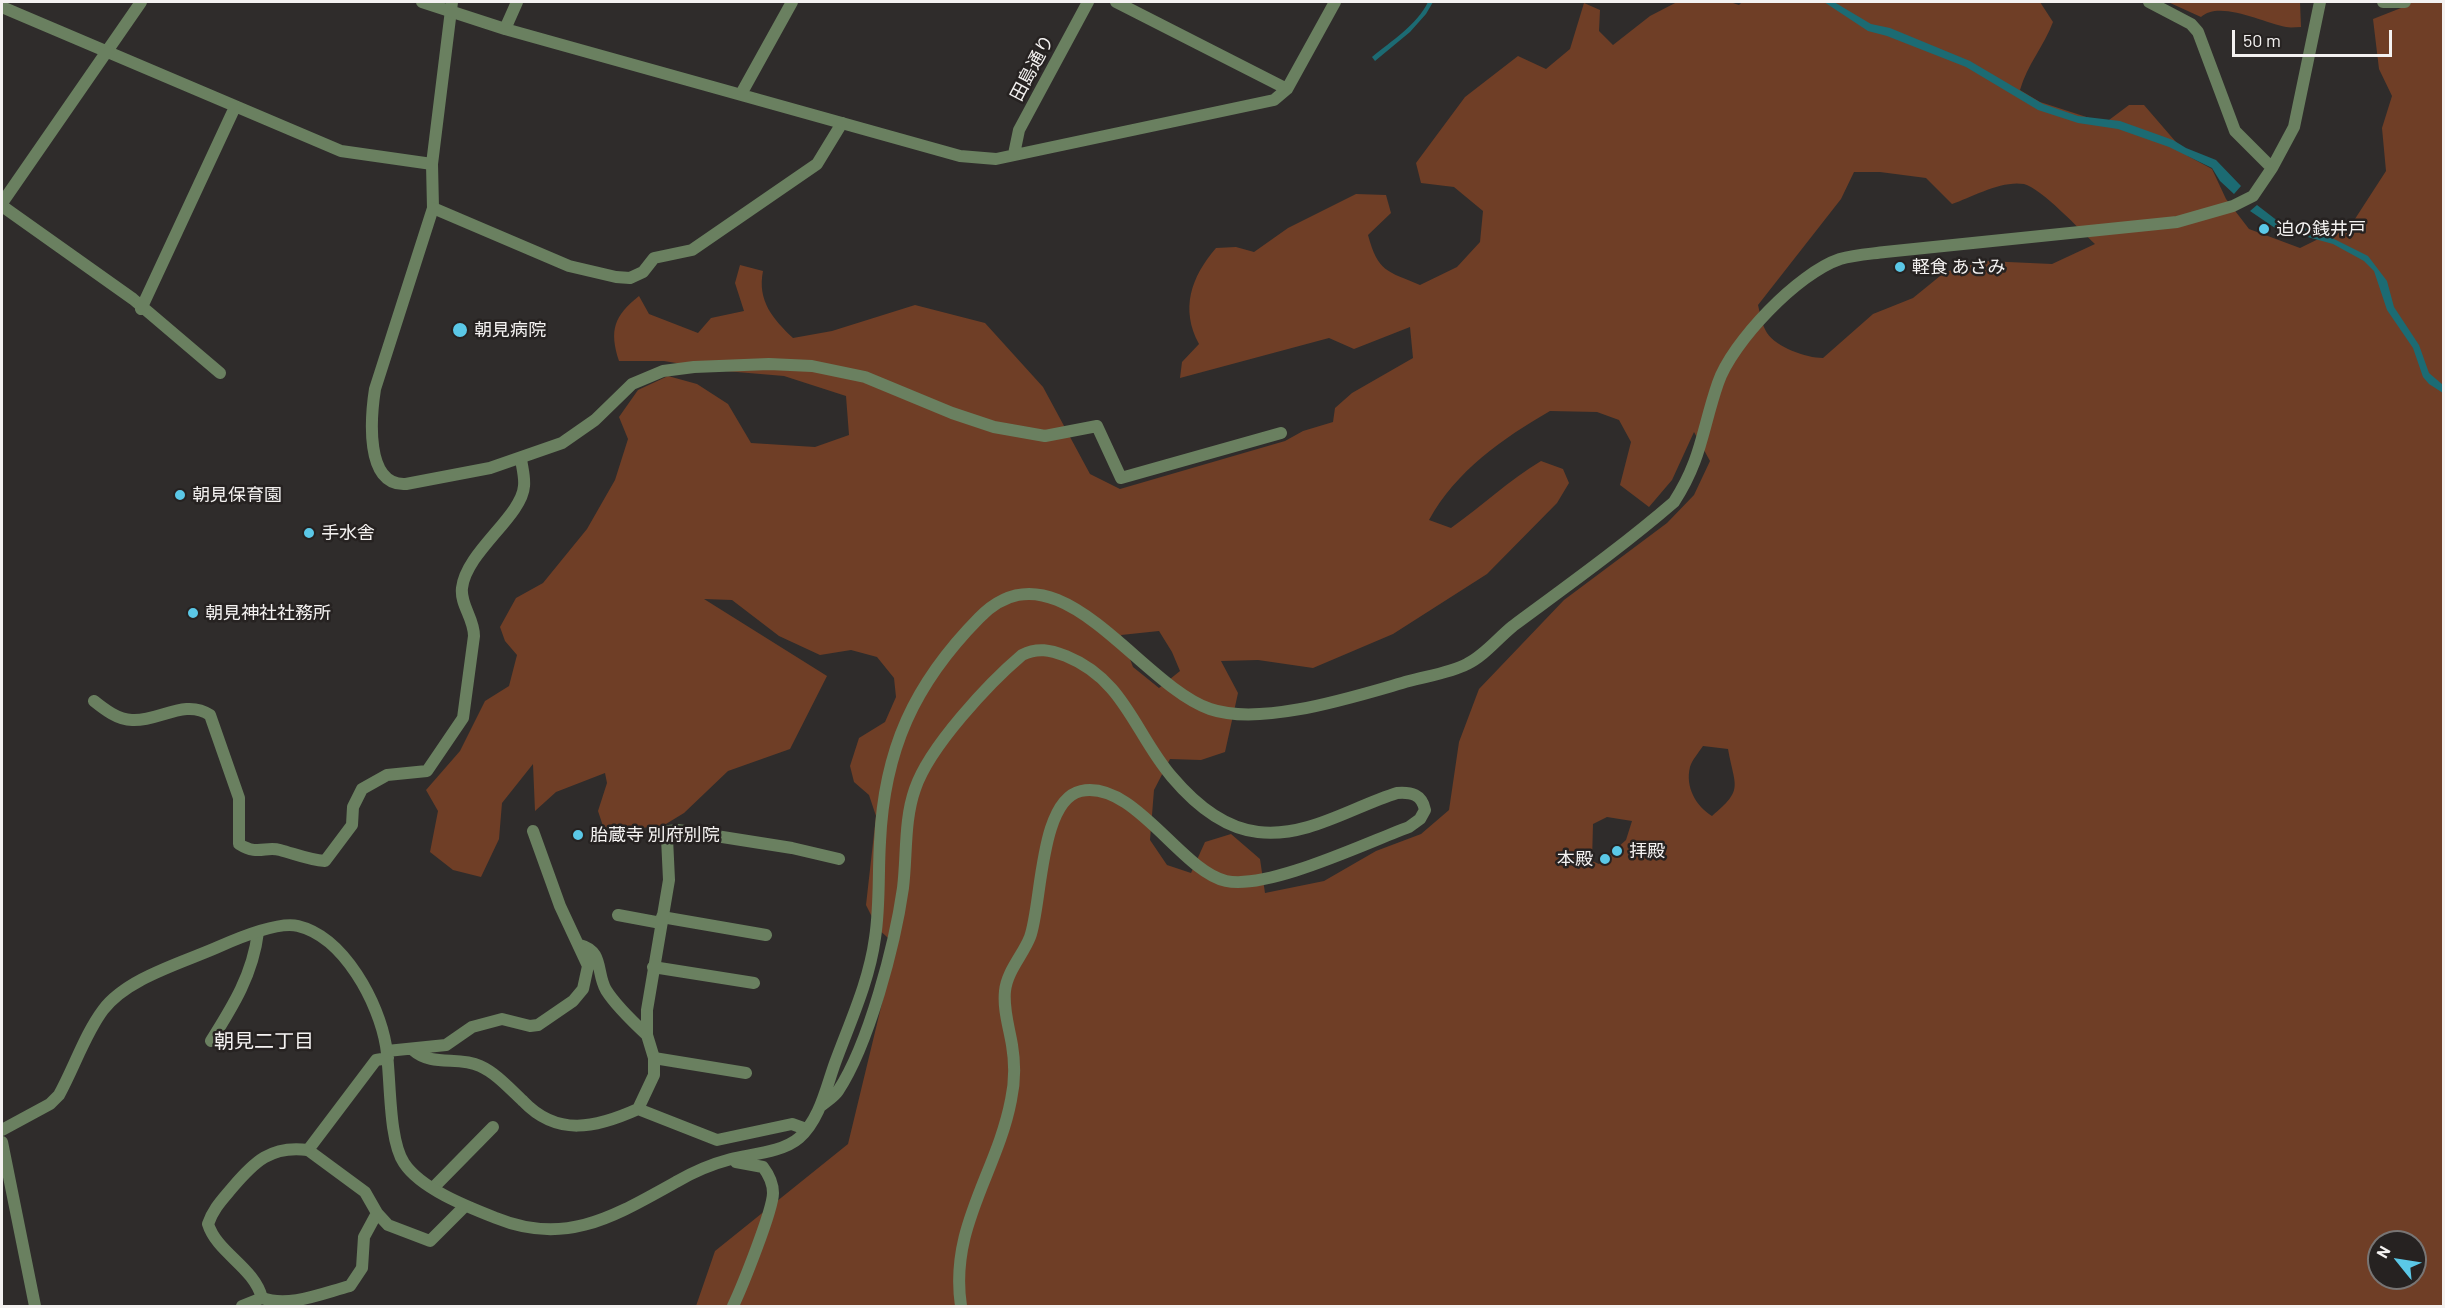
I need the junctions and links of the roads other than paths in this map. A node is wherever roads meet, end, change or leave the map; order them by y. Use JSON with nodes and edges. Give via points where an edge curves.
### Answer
{"nodes":[{"id":1,"x":141,"y":2,"type":"edge"},
{"id":2,"x":422,"y":2,"type":"edge"},
{"id":3,"x":517,"y":2,"type":"edge"},
{"id":4,"x":792,"y":2,"type":"edge"},
{"id":5,"x":1088,"y":2,"type":"edge"},
{"id":6,"x":1116,"y":2,"type":"edge"},
{"id":7,"x":1335,"y":2,"type":"edge"},
{"id":8,"x":2149,"y":2,"type":"edge"},
{"id":9,"x":2320,"y":2,"type":"edge"},
{"id":10,"x":2384,"y":2,"type":"edge"},
{"id":11,"x":2405,"y":2,"type":"edge"},
{"id":12,"x":2,"y":7,"type":"edge"},
{"id":13,"x":452,"y":7,"type":"edge"},
{"id":14,"x":505,"y":29,"type":"junction"},
{"id":15,"x":106,"y":53,"type":"junction"},
{"id":16,"x":1287,"y":89,"type":"junction"},
{"id":17,"x":741,"y":94,"type":"junction"},
{"id":18,"x":235,"y":107,"type":"junction"},
{"id":19,"x":842,"y":123,"type":"junction"},
{"id":20,"x":1014,"y":154,"type":"junction"},
{"id":21,"x":432,"y":164,"type":"junction"},
{"id":22,"x":2272,"y":168,"type":"junction"},
{"id":23,"x":2,"y":205,"type":"edge"},
{"id":24,"x":433,"y":208,"type":"junction"},
{"id":25,"x":141,"y":309,"type":"junction"},
{"id":26,"x":220,"y":373,"type":"dead end"},
{"id":27,"x":1281,"y":433,"type":"dead end"},
{"id":28,"x":521,"y":459,"type":"junction"},
{"id":29,"x":94,"y":701,"type":"dead end"},
{"id":30,"x":533,"y":831,"type":"dead end"},
{"id":31,"x":839,"y":860,"type":"dead end"},
{"id":32,"x":618,"y":915,"type":"dead end"},
{"id":33,"x":662,"y":920,"type":"junction"},
{"id":34,"x":258,"y":932,"type":"junction"},
{"id":35,"x":766,"y":935,"type":"dead end"},
{"id":36,"x":580,"y":945,"type":"junction"},
{"id":37,"x":653,"y":968,"type":"junction"},
{"id":38,"x":754,"y":983,"type":"dead end"},
{"id":39,"x":647,"y":1035,"type":"junction"},
{"id":40,"x":211,"y":1041,"type":"dead end"},
{"id":41,"x":413,"y":1050,"type":"junction"},
{"id":42,"x":388,"y":1055,"type":"junction"},
{"id":43,"x":654,"y":1058,"type":"junction"},
{"id":44,"x":746,"y":1073,"type":"dead end"},
{"id":45,"x":821,"y":1106,"type":"junction"},
{"id":46,"x":638,"y":1109,"type":"junction"},
{"id":47,"x":493,"y":1127,"type":"dead end"},
{"id":48,"x":806,"y":1129,"type":"junction"},
{"id":49,"x":2,"y":1130,"type":"edge"},
{"id":50,"x":2,"y":1142,"type":"edge"},
{"id":51,"x":308,"y":1150,"type":"junction"},
{"id":52,"x":722,"y":1162,"type":"junction"},
{"id":53,"x":433,"y":1188,"type":"junction"},
{"id":54,"x":465,"y":1206,"type":"junction"},
{"id":55,"x":377,"y":1213,"type":"junction"},
{"id":56,"x":262,"y":1298,"type":"junction"},
{"id":57,"x":35,"y":1306,"type":"edge"},
{"id":58,"x":242,"y":1306,"type":"edge"},
{"id":59,"x":733,"y":1306,"type":"edge"},
{"id":60,"x":961,"y":1306,"type":"edge"}],
"edges":[{"from":1,"to":15,"type":"street"},
{"from":2,"to":13,"type":"street"},
{"from":3,"to":14,"type":"street"},
{"from":4,"to":17,"type":"street"},
{"from":5,"to":20,"type":"street","name":"田島通り","via":[[1019,130]]},
{"from":6,"to":16,"type":"street"},
{"from":7,"to":16,"type":"street"},
{"from":8,"to":22,"type":"street","via":[[2191,24],[2198,32],[2235,131]]},
{"from":9,"to":22,"type":"street","via":[[2294,127]]},
{"from":10,"to":11,"type":"street"},
{"from":12,"to":15,"type":"street"},
{"from":13,"to":14,"type":"street"},
{"from":13,"to":21,"type":"street"},
{"from":14,"to":17,"type":"street"},
{"from":15,"to":18,"type":"street"},
{"from":15,"to":23,"type":"street"},
{"from":16,"to":20,"type":"street","via":[[1274,100]]},
{"from":17,"to":19,"type":"street"},
{"from":18,"to":21,"type":"street","via":[[341,152]]},
{"from":18,"to":25,"type":"street"},
{"from":19,"to":20,"type":"street","via":[[960,156],[996,159]]},
{"from":19,"to":24,"type":"street","via":[[818,164],[692,250],[654,258],[643,272],[630,278],[569,266]]},
{"from":21,"to":24,"type":"street"},
{"from":22,"to":45,"type":"street","via":[[2253,196],[2177,222],[1885,252],[1839,259],[1812,273],[1736,346],[1717,385],[1691,477],[1674,502],[1468,664],[1278,713],[1224,712],[1206,708],[1182,694],[1086,616],[1053,598],[1024,591],[1001,599],[978,619],[941,664],[904,720],[895,743],[882,810],[875,943],[860,998]]},
{"from":23,"to":25,"type":"street","via":[[133,299]]},
{"from":24,"to":28,"type":"street","via":[[375,389],[370,432],[381,471],[394,484],[406,484]]},
{"from":25,"to":26,"type":"street"},
{"from":27,"to":28,"type":"street","via":[[1120,478],[1097,426],[1045,436],[994,427],[840,370],[769,364],[694,367],[646,376],[562,443]]},
{"from":28,"to":29,"type":"street","via":[[524,488],[520,498],[480,550],[462,587],[463,601],[474,623],[463,718],[427,771],[387,775],[362,789],[353,807],[352,825],[326,861],[313,861],[277,849],[255,851],[239,844],[239,798],[210,715],[195,709],[132,720],[121,718]]},
{"from":30,"to":36,"type":"street","via":[[560,906]]},
{"from":31,"to":33,"type":"street","via":[[792,848],[669,831],[669,880]]},
{"from":32,"to":33,"type":"street"},
{"from":33,"to":35,"type":"street"},
{"from":33,"to":37,"type":"street"},
{"from":34,"to":40,"type":"street","via":[[255,957],[244,986]]},
{"from":34,"to":42,"type":"street","via":[[295,924],[345,957],[374,1005]]},
{"from":34,"to":49,"type":"street","via":[[124,988],[103,1010],[59,1095]]},
{"from":36,"to":39,"type":"street","via":[[597,956],[605,989]]},
{"from":36,"to":41,"type":"street","via":[[588,966],[583,988],[552,1018],[530,1026],[502,1019],[472,1027],[446,1045]]},
{"from":37,"to":38,"type":"street"},
{"from":37,"to":39,"type":"street"},
{"from":39,"to":43,"type":"street"},
{"from":41,"to":42,"type":"street"},
{"from":41,"to":46,"type":"street","via":[[430,1059],[478,1065],[498,1078],[532,1111],[560,1126],[578,1127]]},
{"from":42,"to":51,"type":"street","via":[[369,1067]]},
{"from":42,"to":53,"type":"street","via":[[395,1138],[401,1160]]},
{"from":43,"to":44,"type":"street"},
{"from":43,"to":46,"type":"street","via":[[654,1076]]},
{"from":45,"to":48,"type":"street"},
{"from":45,"to":60,"type":"street","via":[[837,1093],[849,1071],[886,968],[903,888],[909,811],[919,778],[968,711],[1022,655],[1032,650],[1054,651],[1100,675],[1170,775],[1206,810],[1240,828],[1290,831],[1397,793],[1418,795],[1424,803],[1420,819],[1409,827],[1304,867],[1239,882],[1207,872],[1156,826],[1116,799],[1083,790],[1066,800],[1047,848],[1031,936],[1005,988],[1014,1057],[1013,1088],[1003,1133],[978,1190],[962,1246]]},
{"from":46,"to":48,"type":"street","via":[[717,1140],[792,1124]]},
{"from":47,"to":53,"type":"street"},
{"from":48,"to":52,"type":"street","via":[[797,1140],[782,1147]]},
{"from":50,"to":57,"type":"street"},
{"from":51,"to":55,"type":"street","via":[[365,1192]]},
{"from":51,"to":56,"type":"street","via":[[291,1148],[257,1161],[217,1205],[208,1224],[211,1234],[252,1276]]},
{"from":52,"to":54,"type":"street","via":[[602,1221],[570,1228],[542,1229],[507,1223]]},
{"from":52,"to":59,"type":"street","via":[[763,1167],[770,1177],[773,1194]]},
{"from":53,"to":54,"type":"street"},
{"from":54,"to":55,"type":"street","via":[[430,1240],[388,1225]]},
{"from":55,"to":56,"type":"street","via":[[364,1237],[362,1268],[350,1286],[296,1300],[273,1302]]},
{"from":56,"to":58,"type":"street"}]}
